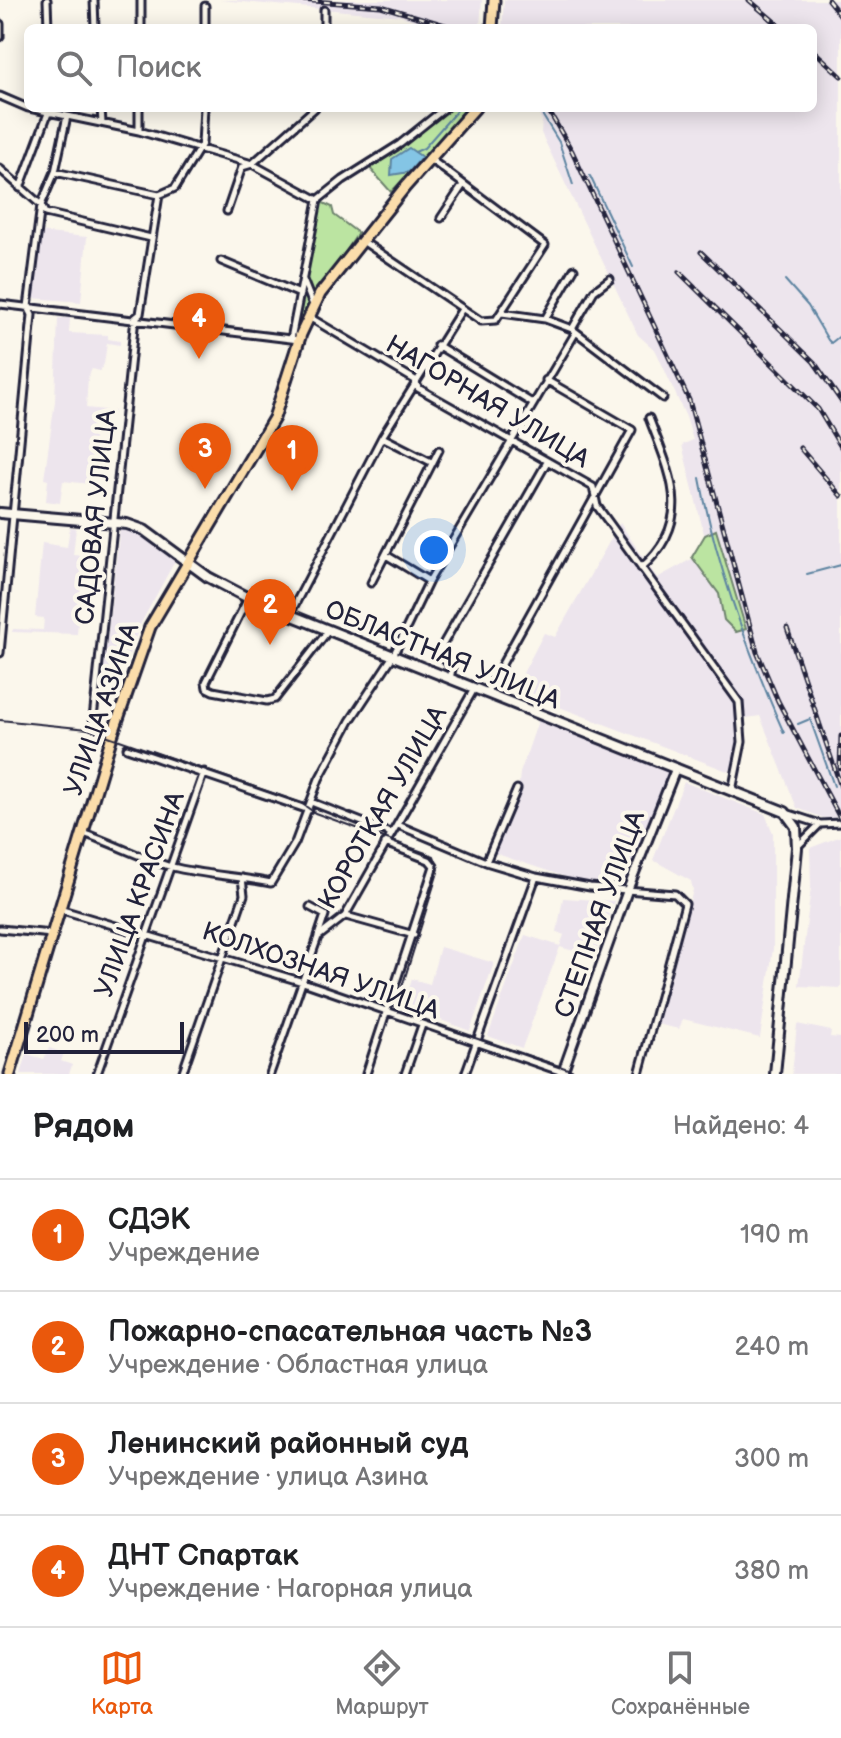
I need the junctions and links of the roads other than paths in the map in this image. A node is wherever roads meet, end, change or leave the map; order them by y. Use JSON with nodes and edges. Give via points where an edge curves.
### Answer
{"nodes":[{"id":1,"x":47,"y":0,"type":"edge"},
{"id":2,"x":94,"y":0,"type":"edge"},
{"id":3,"x":141,"y":0,"type":"edge"},
{"id":4,"x":494,"y":0,"type":"edge"},
{"id":5,"x":205,"y":6,"type":"dead end"},
{"id":6,"x":324,"y":10,"type":"dead end"},
{"id":7,"x":0,"y":24,"type":"edge"},
{"id":8,"x":48,"y":24,"type":"edge"},
{"id":9,"x":95,"y":24,"type":"edge"},
{"id":10,"x":141,"y":24,"type":"edge"},
{"id":11,"x":205,"y":24,"type":"edge"},
{"id":12,"x":324,"y":24,"type":"edge"},
{"id":13,"x":492,"y":24,"type":"edge"},
{"id":14,"x":0,"y":37,"type":"edge"},
{"id":15,"x":0,"y":96,"type":"edge"},
{"id":16,"x":24,"y":106,"type":"edge"},
{"id":17,"x":50,"y":112,"type":"edge"},
{"id":18,"x":53,"y":112,"type":"edge"},
{"id":19,"x":101,"y":112,"type":"edge"},
{"id":20,"x":139,"y":112,"type":"edge"},
{"id":21,"x":204,"y":112,"type":"edge"},
{"id":22,"x":310,"y":112,"type":"edge"},
{"id":23,"x":440,"y":112,"type":"edge"},
{"id":24,"x":471,"y":112,"type":"edge"},
{"id":25,"x":67,"y":116,"type":"junction"},
{"id":26,"x":102,"y":123,"type":"junction"},
{"id":27,"x":139,"y":131,"type":"junction"},
{"id":28,"x":197,"y":147,"type":"junction"},
{"id":29,"x":429,"y":158,"type":"junction"},
{"id":30,"x":252,"y":164,"type":"junction"},
{"id":31,"x":0,"y":169,"type":"edge"},
{"id":32,"x":55,"y":172,"type":"junction"},
{"id":33,"x":463,"y":185,"type":"junction"},
{"id":34,"x":20,"y":188,"type":"junction"},
{"id":35,"x":159,"y":195,"type":"junction"},
{"id":36,"x":318,"y":200,"type":"junction"},
{"id":37,"x":41,"y":205,"type":"junction"},
{"id":38,"x":227,"y":211,"type":"dead end"},
{"id":39,"x":441,"y":218,"type":"dead end"},
{"id":40,"x":151,"y":238,"type":"junction"},
{"id":41,"x":361,"y":240,"type":"junction"},
{"id":42,"x":221,"y":261,"type":"dead end"},
{"id":43,"x":574,"y":269,"type":"dead end"},
{"id":44,"x":303,"y":279,"type":"junction"},
{"id":45,"x":610,"y":279,"type":"dead end"},
{"id":46,"x":300,"y":294,"type":"junction"},
{"id":47,"x":0,"y":304,"type":"edge"},
{"id":48,"x":313,"y":305,"type":"junction"},
{"id":49,"x":28,"y":307,"type":"junction"},
{"id":50,"x":462,"y":309,"type":"junction"},
{"id":51,"x":502,"y":313,"type":"junction"},
{"id":52,"x":308,"y":316,"type":"junction"},
{"id":53,"x":135,"y":318,"type":"junction"},
{"id":54,"x":545,"y":319,"type":"junction"},
{"id":55,"x":574,"y":331,"type":"junction"},
{"id":56,"x":295,"y":340,"type":"junction"},
{"id":57,"x":437,"y":345,"type":"junction"},
{"id":58,"x":415,"y":380,"type":"junction"},
{"id":59,"x":546,"y":380,"type":"junction"},
{"id":60,"x":663,"y":398,"type":"dead end"},
{"id":61,"x":532,"y":403,"type":"junction"},
{"id":62,"x":649,"y":418,"type":"dead end"},
{"id":63,"x":382,"y":437,"type":"junction"},
{"id":64,"x":510,"y":440,"type":"junction"},
{"id":65,"x":439,"y":450,"type":"dead end"},
{"id":66,"x":547,"y":462,"type":"junction"},
{"id":67,"x":433,"y":463,"type":"junction"},
{"id":68,"x":596,"y":494,"type":"junction"},
{"id":69,"x":0,"y":513,"type":"edge"},
{"id":70,"x":12,"y":514,"type":"junction"},
{"id":71,"x":115,"y":523,"type":"junction"},
{"id":72,"x":386,"y":555,"type":"junction"},
{"id":73,"x":189,"y":562,"type":"junction"},
{"id":74,"x":641,"y":568,"type":"junction"},
{"id":75,"x":429,"y":581,"type":"junction"},
{"id":76,"x":371,"y":583,"type":"dead end"},
{"id":77,"x":248,"y":598,"type":"junction"},
{"id":78,"x":290,"y":615,"type":"junction"},
{"id":79,"x":328,"y":631,"type":"junction"},
{"id":80,"x":0,"y":653,"type":"edge"},
{"id":81,"x":393,"y":656,"type":"junction"},
{"id":82,"x":450,"y":680,"type":"junction"},
{"id":83,"x":474,"y":689,"type":"junction"},
{"id":84,"x":486,"y":693,"type":"junction"},
{"id":85,"x":93,"y":719,"type":"dead end"},
{"id":86,"x":127,"y":748,"type":"dead end"},
{"id":87,"x":676,"y":768,"type":"junction"},
{"id":88,"x":204,"y":772,"type":"junction"},
{"id":89,"x":517,"y":789,"type":"dead end"},
{"id":90,"x":732,"y":791,"type":"junction"},
{"id":91,"x":311,"y":802,"type":"junction"},
{"id":92,"x":309,"y":810,"type":"junction"},
{"id":93,"x":785,"y":812,"type":"junction"},
{"id":94,"x":841,"y":823,"type":"edge"},
{"id":95,"x":820,"y":824,"type":"junction"},
{"id":96,"x":398,"y":825,"type":"junction"},
{"id":97,"x":83,"y":833,"type":"junction"},
{"id":98,"x":390,"y":833,"type":"junction"},
{"id":99,"x":385,"y":843,"type":"junction"},
{"id":100,"x":797,"y":848,"type":"junction"},
{"id":101,"x":486,"y":862,"type":"junction"},
{"id":102,"x":169,"y":866,"type":"junction"},
{"id":103,"x":242,"y":877,"type":"junction"},
{"id":104,"x":536,"y":877,"type":"junction"},
{"id":105,"x":628,"y":889,"type":"junction"},
{"id":106,"x":310,"y":907,"type":"dead end"},
{"id":107,"x":59,"y":909,"type":"junction"},
{"id":108,"x":345,"y":916,"type":"junction"},
{"id":109,"x":0,"y":929,"type":"edge"},
{"id":110,"x":145,"y":933,"type":"junction"},
{"id":111,"x":52,"y":934,"type":"junction"},
{"id":112,"x":414,"y":935,"type":"junction"},
{"id":113,"x":318,"y":937,"type":"junction"},
{"id":114,"x":223,"y":956,"type":"junction"},
{"id":115,"x":303,"y":982,"type":"junction"},
{"id":116,"x":388,"y":1012,"type":"junction"},
{"id":117,"x":422,"y":1025,"type":"junction"},
{"id":118,"x":476,"y":1043,"type":"junction"},
{"id":119,"x":564,"y":1073,"type":"edge"},
{"id":120,"x":10,"y":1074,"type":"edge"},
{"id":121,"x":97,"y":1074,"type":"edge"},
{"id":122,"x":182,"y":1074,"type":"edge"},
{"id":123,"x":270,"y":1074,"type":"edge"},
{"id":124,"x":366,"y":1074,"type":"edge"},
{"id":125,"x":405,"y":1074,"type":"edge"},
{"id":126,"x":465,"y":1074,"type":"edge"},
{"id":127,"x":639,"y":1074,"type":"edge"},
{"id":128,"x":775,"y":1074,"type":"edge"}],
"edges":[{"from":1,"to":8,"type":"street"},
{"from":2,"to":9,"type":"street"},
{"from":3,"to":10,"type":"street"},
{"from":4,"to":13,"type":"main road"},
{"from":5,"to":11,"type":"street"},
{"from":6,"to":12,"type":"street"},
{"from":7,"to":14,"type":"street"},
{"from":15,"to":16,"type":"street"},
{"from":17,"to":34,"type":"street"},
{"from":18,"to":25,"type":"street"},
{"from":19,"to":26,"type":"street"},
{"from":20,"to":27,"type":"street"},
{"from":21,"to":28,"type":"street","via":[[202,144]]},
{"from":22,"to":30,"type":"street"},
{"from":23,"to":36,"type":"street"},
{"from":24,"to":29,"type":"main road","name":"УЛИЦА АЗИНА"},
{"from":25,"to":26,"type":"street"},
{"from":25,"to":32,"type":"street"},
{"from":26,"to":27,"type":"street"},
{"from":27,"to":28,"type":"street"},
{"from":28,"to":30,"type":"street"},
{"from":28,"to":35,"type":"street","via":[[175,188]]},
{"from":29,"to":33,"type":"street"},
{"from":29,"to":41,"type":"main road","name":"УЛИЦА АЗИНА"},
{"from":30,"to":36,"type":"street"},
{"from":30,"to":38,"type":"street","via":[[242,167]]},
{"from":31,"to":34,"type":"street"},
{"from":32,"to":35,"type":"street"},
{"from":32,"to":37,"type":"street"},
{"from":33,"to":39,"type":"street"},
{"from":33,"to":51,"type":"street","via":[[545,245]]},
{"from":34,"to":37,"type":"street"},
{"from":35,"to":40,"type":"street","name":"САДОВАЯ УЛИЦА"},
{"from":36,"to":44,"type":"street"},
{"from":37,"to":40,"type":"street","via":[[45,213]]},
{"from":37,"to":49,"type":"street"},
{"from":40,"to":53,"type":"street","name":"САДОВАЯ УЛИЦА","via":[[140,314]]},
{"from":41,"to":48,"type":"main road","name":"УЛИЦА АЗИНА"},
{"from":41,"to":50,"type":"street"},
{"from":42,"to":46,"type":"street"},
{"from":43,"to":54,"type":"street"},
{"from":44,"to":46,"type":"street"},
{"from":44,"to":48,"type":"street"},
{"from":45,"to":55,"type":"street","via":[[594,291]]},
{"from":46,"to":56,"type":"street"},
{"from":47,"to":49,"type":"street"},
{"from":48,"to":52,"type":"main road","name":"УЛИЦА АЗИНА"},
{"from":49,"to":53,"type":"street"},
{"from":49,"to":70,"type":"street","via":[[32,315]]},
{"from":50,"to":51,"type":"street","via":[[489,322]]},
{"from":50,"to":57,"type":"street"},
{"from":51,"to":54,"type":"street"},
{"from":52,"to":56,"type":"main road","name":"УЛИЦА АЗИНА"},
{"from":52,"to":58,"type":"street","name":"НАГОРНАЯ УЛИЦА"},
{"from":53,"to":56,"type":"street"},
{"from":53,"to":71,"type":"street","name":"САДОВАЯ УЛИЦА"},
{"from":54,"to":55,"type":"street"},
{"from":55,"to":59,"type":"street"},
{"from":55,"to":60,"type":"street"},
{"from":56,"to":73,"type":"main road","name":"УЛИЦА АЗИНА","via":[[274,418]]},
{"from":57,"to":58,"type":"street"},
{"from":57,"to":61,"type":"street"},
{"from":58,"to":63,"type":"street"},
{"from":58,"to":64,"type":"street","name":"НАГОРНАЯ УЛИЦА","via":[[418,388]]},
{"from":59,"to":61,"type":"street"},
{"from":59,"to":68,"type":"street","via":[[632,430]]},
{"from":61,"to":64,"type":"street"},
{"from":62,"to":74,"type":"street","via":[[669,471],[675,511],[661,551]]},
{"from":63,"to":67,"type":"street"},
{"from":63,"to":78,"type":"street"},
{"from":64,"to":66,"type":"street","name":"НАГОРНАЯ УЛИЦА"},
{"from":64,"to":75,"type":"street"},
{"from":65,"to":67,"type":"street"},
{"from":66,"to":68,"type":"street","name":"НАГОРНАЯ УЛИЦА","via":[[593,487]]},
{"from":66,"to":82,"type":"street","via":[[439,651],[452,669]]},
{"from":67,"to":72,"type":"street"},
{"from":68,"to":74,"type":"street","name":"НАГОРНАЯ УЛИЦА","via":[[597,506]]},
{"from":68,"to":84,"type":"street"},
{"from":69,"to":70,"type":"main road","name":"ОБЛАСТНАЯ УЛИЦА"},
{"from":70,"to":71,"type":"main road","name":"ОБЛАСТНАЯ УЛИЦА"},
{"from":70,"to":80,"type":"street"},
{"from":71,"to":73,"type":"main road","name":"ОБЛАСТНАЯ УЛИЦА","via":[[144,530]]},
{"from":71,"to":85,"type":"street","name":"САДОВАЯ УЛИЦА"},
{"from":72,"to":75,"type":"street"},
{"from":72,"to":76,"type":"street"},
{"from":73,"to":77,"type":"main road","name":"ОБЛАСТНАЯ УЛИЦА"},
{"from":73,"to":97,"type":"main road","name":"УЛИЦА АЗИНА","via":[[139,655]]},
{"from":74,"to":90,"type":"street","name":"НАГОРНАЯ УЛИЦА","via":[[739,702],[742,742]]},
{"from":75,"to":81,"type":"street"},
{"from":77,"to":78,"type":"main road","name":"ОБЛАСТНАЯ УЛИЦА"},
{"from":77,"to":79,"type":"street","via":[[206,682],[213,691],[275,699]]},
{"from":78,"to":79,"type":"main road","name":"ОБЛАСТНАЯ УЛИЦА"},
{"from":79,"to":81,"type":"main road","name":"ОБЛАСТНАЯ УЛИЦА"},
{"from":81,"to":82,"type":"main road","name":"ОБЛАСТНАЯ УЛИЦА"},
{"from":81,"to":91,"type":"street","via":[[350,721]]},
{"from":82,"to":83,"type":"main road","name":"ОБЛАСТНАЯ УЛИЦА"},
{"from":83,"to":84,"type":"main road","name":"ОБЛАСТНАЯ УЛИЦА"},
{"from":83,"to":96,"type":"street","name":"КОРОТКАЯ УЛИЦА"},
{"from":84,"to":87,"type":"main road","name":"ОБЛАСТНАЯ УЛИЦА"},
{"from":86,"to":88,"type":"street"},
{"from":87,"to":90,"type":"main road","name":"ОБЛАСТНАЯ УЛИЦА"},
{"from":87,"to":105,"type":"street","name":"СТЕПНАЯ УЛИЦА"},
{"from":88,"to":92,"type":"street"},
{"from":88,"to":102,"type":"street","name":"УЛИЦА КРАСИНА"},
{"from":89,"to":101,"type":"street"},
{"from":90,"to":93,"type":"main road","name":"ОБЛАСТНАЯ УЛИЦА"},
{"from":91,"to":92,"type":"street"},
{"from":91,"to":98,"type":"street"},
{"from":92,"to":103,"type":"street","via":[[271,883]]},
{"from":93,"to":95,"type":"street"},
{"from":93,"to":100,"type":"main road","via":[[796,827]]},
{"from":94,"to":95,"type":"street"},
{"from":95,"to":100,"type":"street"},
{"from":96,"to":98,"type":"street","name":"КОРОТКАЯ УЛИЦА"},
{"from":96,"to":101,"type":"street"},
{"from":97,"to":102,"type":"street"},
{"from":97,"to":107,"type":"main road","name":"УЛИЦА АЗИНА"},
{"from":98,"to":99,"type":"street","name":"КОРОТКАЯ УЛИЦА"},
{"from":99,"to":108,"type":"street","name":"КОРОТКАЯ УЛИЦА"},
{"from":99,"to":112,"type":"street","via":[[434,866]]},
{"from":100,"to":128,"type":"main road"},
{"from":101,"to":104,"type":"street"},
{"from":102,"to":103,"type":"street","via":[[224,879]]},
{"from":102,"to":110,"type":"street","name":"УЛИЦА КРАСИНА"},
{"from":103,"to":114,"type":"street","via":[[244,895]]},
{"from":104,"to":105,"type":"street"},
{"from":104,"to":118,"type":"street"},
{"from":105,"to":119,"type":"street","name":"СТЕПНАЯ УЛИЦА"},
{"from":105,"to":127,"type":"street","via":[[675,894],[685,904]]},
{"from":106,"to":113,"type":"street","via":[[325,915]]},
{"from":107,"to":110,"type":"street","name":"КОЛХОЗНАЯ УЛИЦА"},
{"from":107,"to":111,"type":"main road","name":"УЛИЦА АЗИНА"},
{"from":108,"to":112,"type":"street"},
{"from":108,"to":113,"type":"street","name":"КОРОТКАЯ УЛИЦА"},
{"from":109,"to":111,"type":"street"},
{"from":110,"to":114,"type":"street","name":"КОЛХОЗНАЯ УЛИЦА"},
{"from":110,"to":121,"type":"street","name":"УЛИЦА КРАСИНА"},
{"from":111,"to":120,"type":"main road","name":"УЛИЦА АЗИНА"},
{"from":112,"to":116,"type":"street"},
{"from":113,"to":115,"type":"street","name":"КОРОТКАЯ УЛИЦА"},
{"from":114,"to":115,"type":"street","name":"КОЛХОЗНАЯ УЛИЦА"},
{"from":114,"to":122,"type":"street"},
{"from":115,"to":116,"type":"street","name":"КОЛХОЗНАЯ УЛИЦА"},
{"from":115,"to":123,"type":"street","name":"КОРОТКАЯ УЛИЦА"},
{"from":116,"to":117,"type":"street","name":"КОЛХОЗНАЯ УЛИЦА"},
{"from":116,"to":124,"type":"street"},
{"from":117,"to":118,"type":"street","name":"КОЛХОЗНАЯ УЛИЦА"},
{"from":117,"to":125,"type":"street"},
{"from":118,"to":119,"type":"street","name":"КОЛХОЗНАЯ УЛИЦА"},
{"from":118,"to":126,"type":"street"}]}
